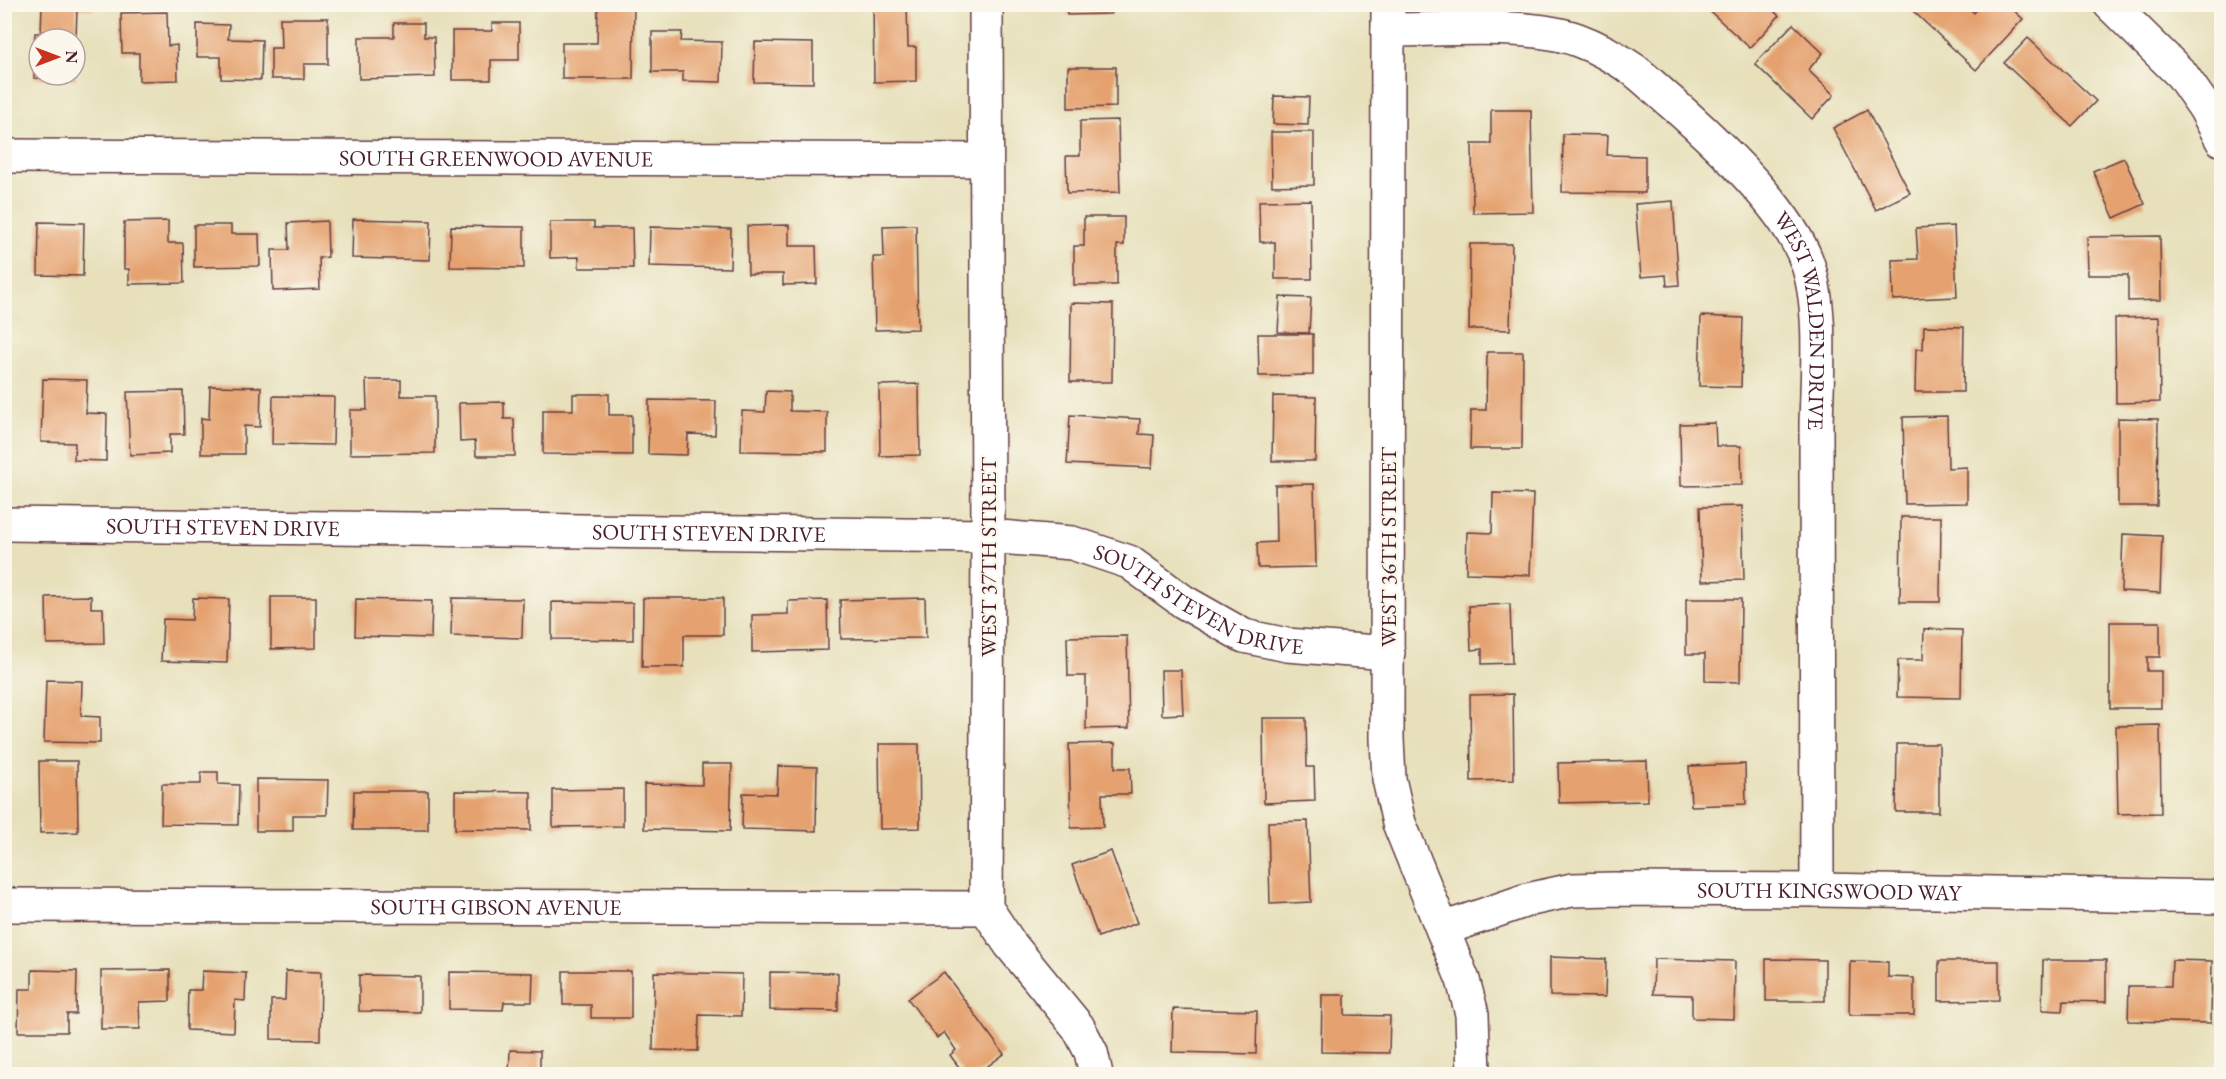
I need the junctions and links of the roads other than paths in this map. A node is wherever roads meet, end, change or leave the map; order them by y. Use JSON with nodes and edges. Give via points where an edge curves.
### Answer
{"nodes":[{"id":1,"x":986,"y":4,"type":"edge"},
{"id":2,"x":2110,"y":4,"type":"edge"},
{"id":3,"x":1388,"y":17,"type":"edge"},
{"id":4,"x":2222,"y":140,"type":"edge"},
{"id":5,"x":4,"y":156,"type":"edge"},
{"id":6,"x":986,"y":160,"type":"junction"},
{"id":7,"x":4,"y":524,"type":"edge"},
{"id":8,"x":988,"y":536,"type":"junction"},
{"id":9,"x":1388,"y":652,"type":"junction"},
{"id":10,"x":1817,"y":890,"type":"junction"},
{"id":11,"x":2222,"y":897,"type":"edge"},
{"id":12,"x":4,"y":906,"type":"edge"},
{"id":13,"x":986,"y":908,"type":"junction"},
{"id":14,"x":1443,"y":929,"type":"junction"},
{"id":15,"x":1096,"y":1074,"type":"edge"},
{"id":16,"x":1474,"y":1074,"type":"edge"}],
"edges":[{"from":1,"to":6,"type":"street","name":"WEST 37TH STREET"},
{"from":2,"to":4,"type":"street","via":[[2182,75]]},
{"from":3,"to":9,"type":"street","name":"WEST 36TH STREET"},
{"from":3,"to":10,"type":"street","name":"WEST WALDEN DRIVE","via":[[1524,31],[1578,40],[1603,52],[1635,70],[1703,131],[1791,230],[1806,261],[1814,296],[1818,366]]},
{"from":5,"to":6,"type":"street","name":"SOUTH GREENWOOD AVENUE"},
{"from":6,"to":8,"type":"street","name":"WEST 37TH STREET"},
{"from":7,"to":8,"type":"street","name":"SOUTH STEVEN DRIVE"},
{"from":8,"to":9,"type":"street","name":"SOUTH STEVEN DRIVE","via":[[1072,543],[1120,559],[1244,636],[1287,645]]},
{"from":8,"to":13,"type":"street","name":"WEST 37TH STREET"},
{"from":9,"to":14,"type":"street","name":"WEST 36TH STREET","via":[[1389,779],[1399,823]]},
{"from":10,"to":11,"type":"street","name":"SOUTH KINGSWOOD WAY"},
{"from":10,"to":14,"type":"street","name":"SOUTH KINGSWOOD WAY","via":[[1572,890],[1527,900]]},
{"from":12,"to":13,"type":"street","name":"SOUTH GIBSON AVENUE"},
{"from":13,"to":15,"type":"street","via":[[1022,960],[1078,1028],[1091,1052]]},
{"from":14,"to":16,"type":"street","name":"WEST 36TH STREET","via":[[1472,1014]]}]}
